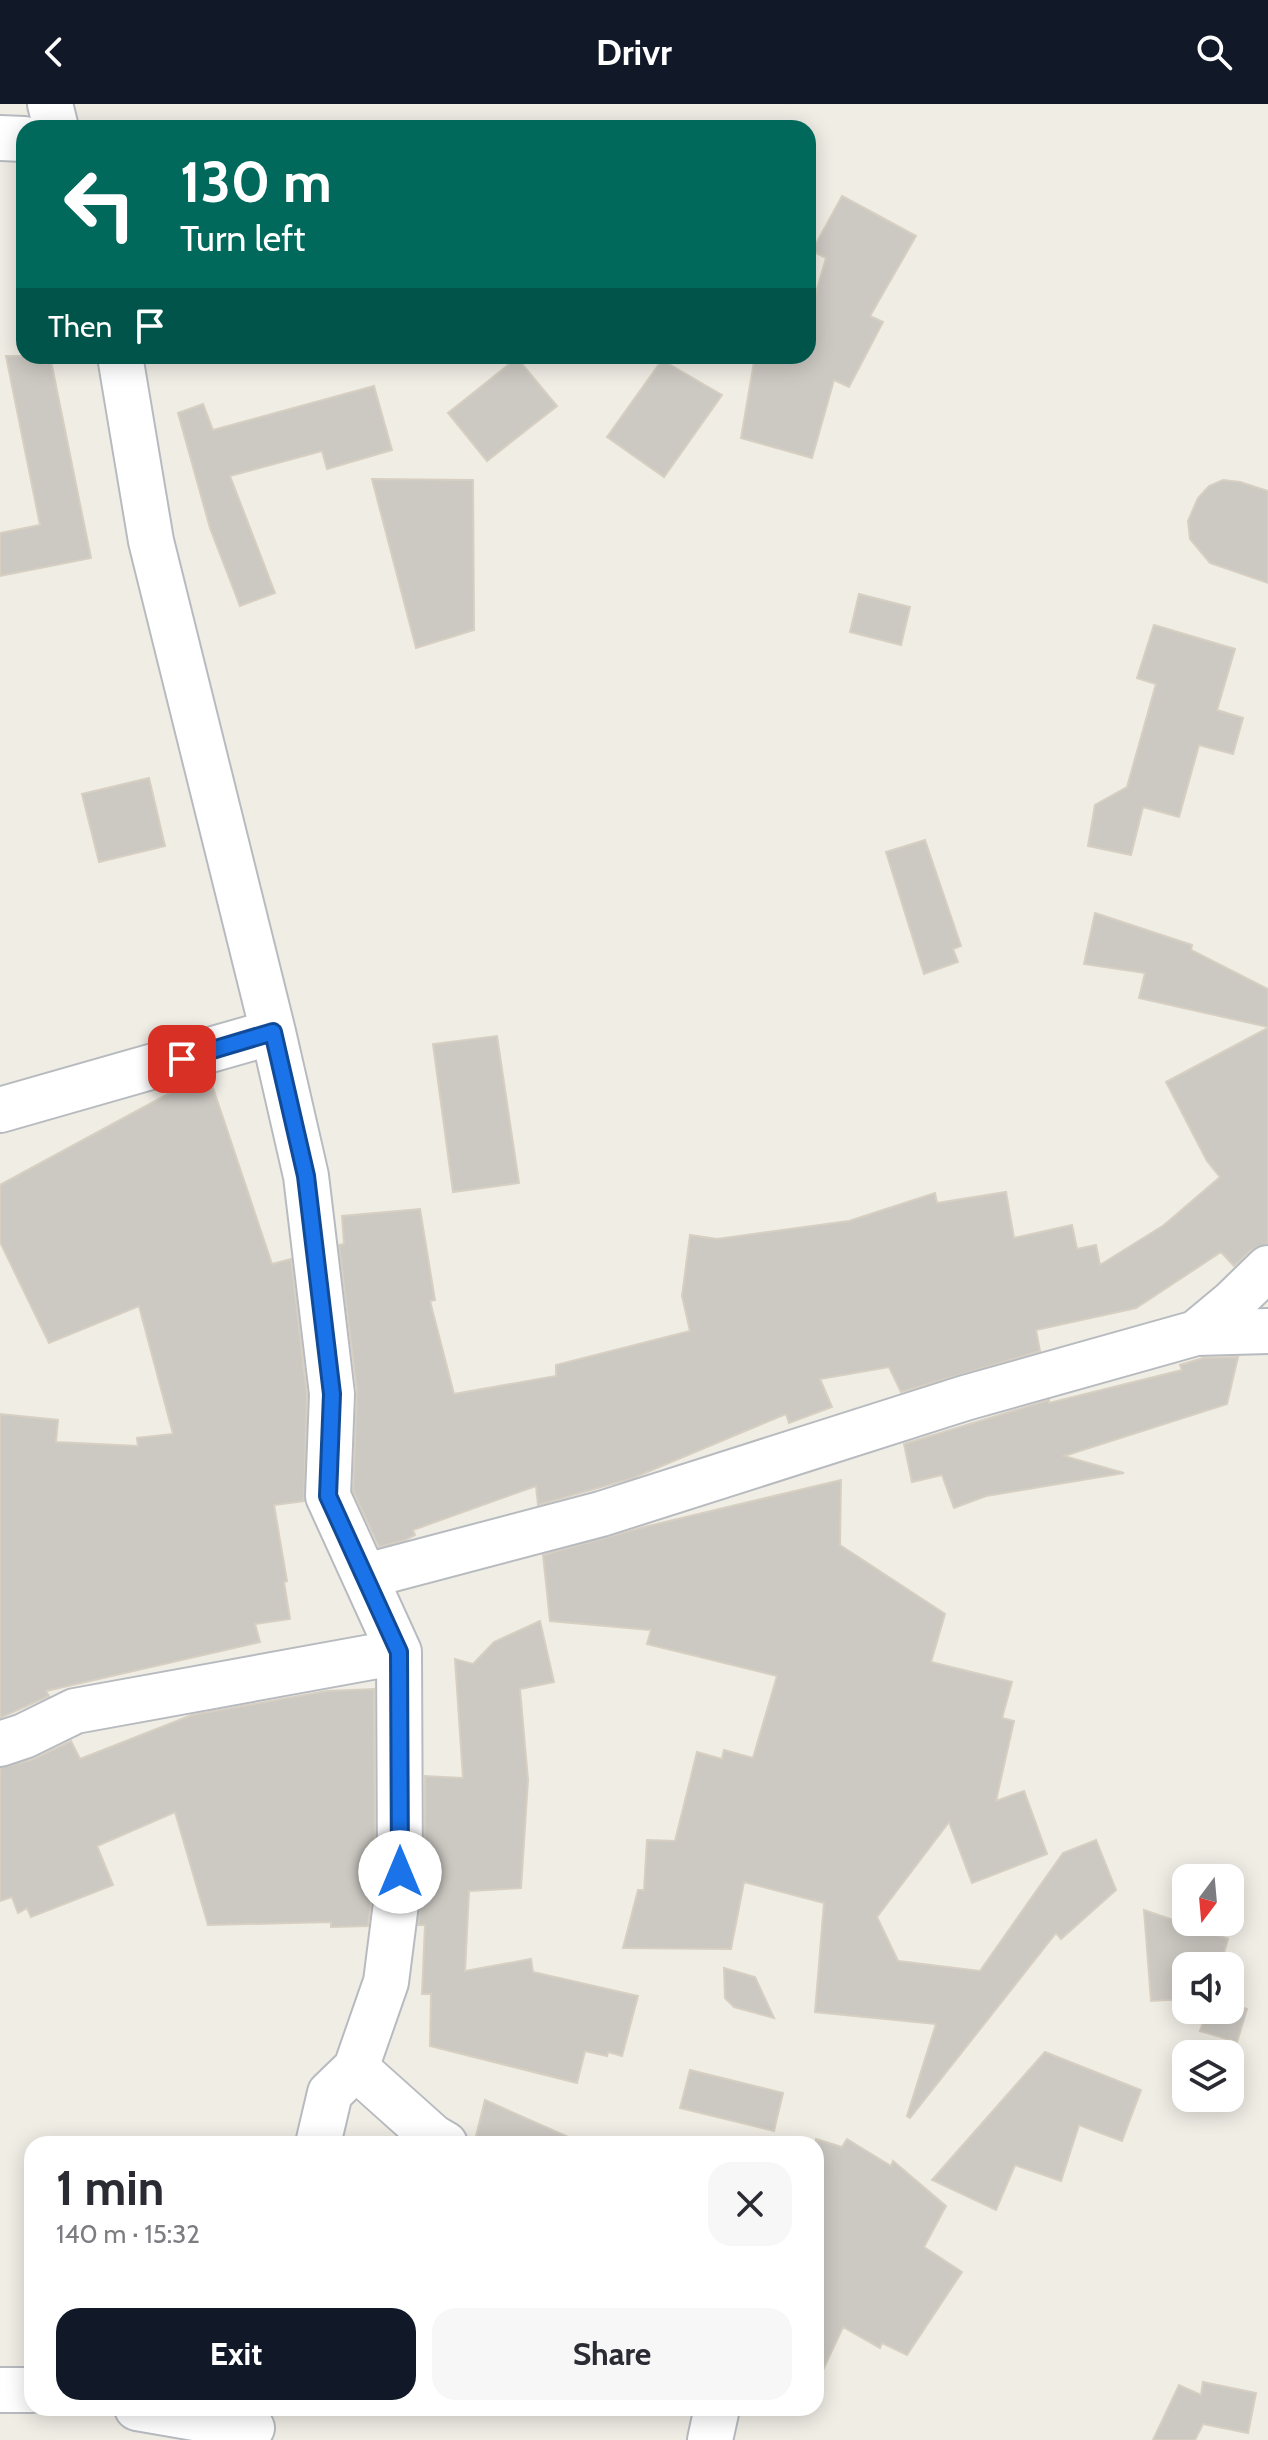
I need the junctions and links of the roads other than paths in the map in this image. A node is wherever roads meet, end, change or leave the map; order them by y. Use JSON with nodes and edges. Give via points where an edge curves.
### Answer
{"nodes":[{"id":1,"x":121,"y":364,"type":"edge"},
{"id":2,"x":273,"y":1032,"type":"junction"},
{"id":3,"x":0,"y":1110,"type":"edge"},
{"id":4,"x":1268,"y":1268,"type":"edge"},
{"id":5,"x":1268,"y":1331,"type":"edge"},
{"id":6,"x":1196,"y":1333,"type":"junction"},
{"id":7,"x":366,"y":1576,"type":"junction"},
{"id":8,"x":399,"y":1652,"type":"junction"},
{"id":9,"x":0,"y":1744,"type":"edge"},
{"id":10,"x":356,"y":2068,"type":"junction"},
{"id":11,"x":320,"y":2136,"type":"edge"},
{"id":12,"x":432,"y":2136,"type":"edge"},
{"id":13,"x":0,"y":2390,"type":"edge"},
{"id":14,"x":24,"y":2390,"type":"edge"},
{"id":15,"x":191,"y":2416,"type":"edge"},
{"id":16,"x":715,"y":2416,"type":"edge"},
{"id":17,"x":252,"y":2425,"type":"edge"},
{"id":18,"x":710,"y":2440,"type":"edge"}],
"edges":[{"from":1,"to":2,"type":"street","via":[[151,541]]},
{"from":2,"to":3,"type":"street"},
{"from":2,"to":7,"type":"street","via":[[306,1176],[332,1394],[328,1496]]},
{"from":4,"to":6,"type":"street"},
{"from":5,"to":6,"type":"street"},
{"from":6,"to":7,"type":"street","via":[[965,1398],[601,1514]]},
{"from":7,"to":8,"type":"street"},
{"from":8,"to":9,"type":"street","via":[[75,1711]]},
{"from":8,"to":10,"type":"street","via":[[400,1872],[386,1982]]},
{"from":10,"to":11,"type":"street","via":[[330,2093]]},
{"from":10,"to":12,"type":"street"},
{"from":13,"to":14,"type":"street"},
{"from":15,"to":17,"type":"street"},
{"from":16,"to":18,"type":"street"}]}
